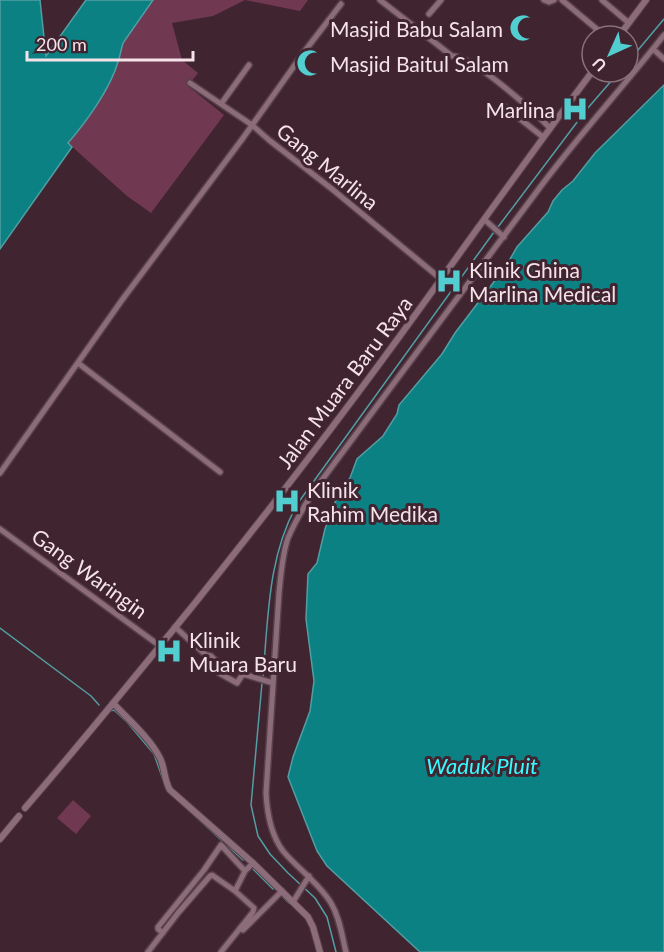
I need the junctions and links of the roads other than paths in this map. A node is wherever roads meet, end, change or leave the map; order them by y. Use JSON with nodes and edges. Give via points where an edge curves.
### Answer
{"nodes":[{"id":1,"x":380,"y":0,"type":"edge"},
{"id":2,"x":441,"y":0,"type":"edge"},
{"id":3,"x":544,"y":0,"type":"edge"},
{"id":4,"x":554,"y":0,"type":"edge"},
{"id":5,"x":562,"y":0,"type":"edge"},
{"id":6,"x":602,"y":0,"type":"edge"},
{"id":7,"x":646,"y":0,"type":"edge"},
{"id":8,"x":341,"y":4,"type":"dead end"},
{"id":9,"x":429,"y":14,"type":"dead end"},
{"id":10,"x":629,"y":23,"type":"joint"},
{"id":11,"x":591,"y":24,"type":"edge"},
{"id":12,"x":664,"y":35,"type":"edge"},
{"id":13,"x":653,"y":49,"type":"junction"},
{"id":14,"x":664,"y":59,"type":"edge"},
{"id":15,"x":249,"y":65,"type":"dead end"},
{"id":16,"x":190,"y":83,"type":"dead end"},
{"id":17,"x":583,"y":84,"type":"edge"},
{"id":18,"x":221,"y":104,"type":"junction"},
{"id":19,"x":506,"y":107,"type":"dead end"},
{"id":20,"x":252,"y":125,"type":"junction"},
{"id":21,"x":550,"y":128,"type":"junction"},
{"id":22,"x":543,"y":137,"type":"junction"},
{"id":23,"x":485,"y":220,"type":"junction"},
{"id":24,"x":504,"y":237,"type":"junction"},
{"id":25,"x":441,"y":279,"type":"junction"},
{"id":26,"x":78,"y":363,"type":"junction"},
{"id":27,"x":220,"y":472,"type":"dead end"},
{"id":28,"x":0,"y":473,"type":"edge"},
{"id":29,"x":0,"y":529,"type":"edge"},
{"id":30,"x":175,"y":627,"type":"junction"},
{"id":31,"x":160,"y":646,"type":"junction"},
{"id":32,"x":273,"y":683,"type":"junction"},
{"id":33,"x":113,"y":703,"type":"junction"},
{"id":34,"x":25,"y":808,"type":"dead end"},
{"id":35,"x":19,"y":816,"type":"dead end"},
{"id":36,"x":0,"y":839,"type":"edge"},
{"id":37,"x":252,"y":864,"type":"junction"},
{"id":38,"x":245,"y":872,"type":"junction"},
{"id":39,"x":308,"y":879,"type":"junction"},
{"id":40,"x":235,"y":891,"type":"junction"},
{"id":41,"x":282,"y":891,"type":"junction"},
{"id":42,"x":293,"y":902,"type":"junction"},
{"id":43,"x":240,"y":928,"type":"junction"},
{"id":44,"x":163,"y":933,"type":"junction"},
{"id":45,"x":148,"y":952,"type":"edge"},
{"id":46,"x":221,"y":952,"type":"edge"},
{"id":47,"x":320,"y":952,"type":"edge"},
{"id":48,"x":346,"y":952,"type":"edge"}],
"edges":[{"from":1,"to":21,"type":"street","via":[[452,56],[457,55],[484,72]]},
{"from":2,"to":9,"type":"street"},
{"from":3,"to":4,"type":"street"},
{"from":5,"to":11,"type":"street"},
{"from":6,"to":10,"type":"street"},
{"from":7,"to":10,"type":"street"},
{"from":8,"to":20,"type":"street"},
{"from":12,"to":13,"type":"street"},
{"from":13,"to":14,"type":"street"},
{"from":13,"to":24,"type":"street","via":[[580,136]]},
{"from":15,"to":18,"type":"street"},
{"from":16,"to":18,"type":"street","name":"Gang Marlina"},
{"from":17,"to":21,"type":"street","name":"Jalan Muara Baru Raya"},
{"from":18,"to":20,"type":"street","name":"Gang Marlina"},
{"from":19,"to":22,"type":"street"},
{"from":20,"to":25,"type":"street","name":"Gang Marlina"},
{"from":20,"to":26,"type":"street"},
{"from":21,"to":22,"type":"street","name":"Jalan Muara Baru Raya"},
{"from":22,"to":23,"type":"street","name":"Jalan Muara Baru Raya"},
{"from":23,"to":24,"type":"street"},
{"from":23,"to":25,"type":"street","name":"Jalan Muara Baru Raya"},
{"from":24,"to":32,"type":"street","via":[[299,515],[283,560]]},
{"from":25,"to":30,"type":"street","name":"Jalan Muara Baru Raya","via":[[272,506]]},
{"from":26,"to":27,"type":"street"},
{"from":26,"to":28,"type":"street"},
{"from":29,"to":31,"type":"street","name":"Gang Waringin"},
{"from":30,"to":31,"type":"street","name":"Jalan Muara Baru Raya"},
{"from":30,"to":32,"type":"street","via":[[222,667],[219,673],[237,683],[243,674]]},
{"from":31,"to":33,"type":"street","name":"Jalan Muara Baru Raya"},
{"from":32,"to":39,"type":"street","via":[[266,807],[278,843]]},
{"from":33,"to":34,"type":"street","name":"Jalan Muara Baru Raya"},
{"from":33,"to":37,"type":"street","via":[[156,752],[170,789]]},
{"from":35,"to":36,"type":"street"},
{"from":37,"to":38,"type":"street"},
{"from":37,"to":41,"type":"street"},
{"from":38,"to":40,"type":"street"},
{"from":38,"to":44,"type":"street","via":[[220,845],[158,927]]},
{"from":39,"to":42,"type":"street"},
{"from":39,"to":48,"type":"street","via":[[324,893],[337,914]]},
{"from":40,"to":43,"type":"street","via":[[254,908]]},
{"from":40,"to":44,"type":"street","via":[[210,876]]},
{"from":41,"to":42,"type":"street"},
{"from":41,"to":43,"type":"street","via":[[243,930]]},
{"from":42,"to":47,"type":"street","via":[[308,917]]},
{"from":43,"to":46,"type":"street"},
{"from":44,"to":45,"type":"street"}]}
